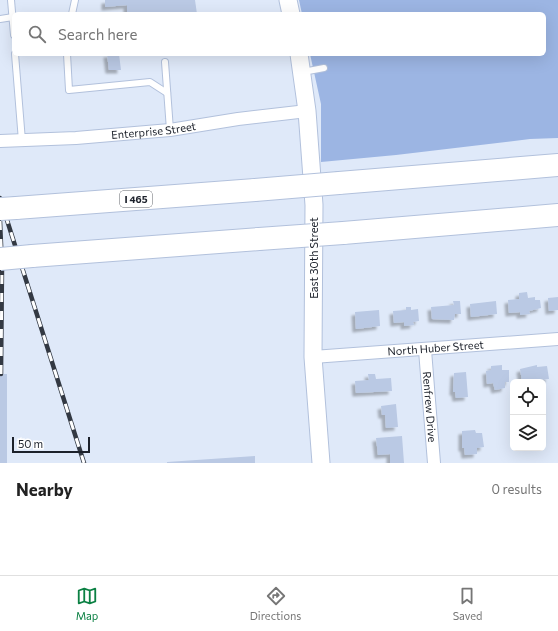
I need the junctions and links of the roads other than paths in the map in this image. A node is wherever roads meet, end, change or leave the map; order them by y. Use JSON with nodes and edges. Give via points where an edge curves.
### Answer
{"nodes":[{"id":1,"x":11,"y":0,"type":"edge"},
{"id":2,"x":75,"y":0,"type":"edge"},
{"id":3,"x":288,"y":0,"type":"edge"},
{"id":4,"x":12,"y":12,"type":"edge"},
{"id":5,"x":72,"y":12,"type":"edge"},
{"id":6,"x":291,"y":12,"type":"edge"},
{"id":7,"x":12,"y":18,"type":"edge"},
{"id":8,"x":0,"y":19,"type":"edge"},
{"id":9,"x":15,"y":56,"type":"edge"},
{"id":10,"x":67,"y":56,"type":"edge"},
{"id":11,"x":298,"y":56,"type":"edge"},
{"id":12,"x":165,"y":62,"type":"dead end"},
{"id":13,"x":324,"y":68,"type":"dead end"},
{"id":14,"x":302,"y":72,"type":"junction"},
{"id":15,"x":167,"y":93,"type":"junction"},
{"id":16,"x":306,"y":111,"type":"junction"},
{"id":17,"x":170,"y":130,"type":"junction"},
{"id":18,"x":22,"y":140,"type":"junction"},
{"id":19,"x":0,"y":141,"type":"edge"},
{"id":20,"x":558,"y":165,"type":"edge"},
{"id":21,"x":8,"y":209,"type":"edge"},
{"id":22,"x":558,"y":215,"type":"edge"},
{"id":23,"x":0,"y":259,"type":"edge"},
{"id":24,"x":558,"y":339,"type":"edge"},
{"id":25,"x":425,"y":350,"type":"junction"},
{"id":26,"x":313,"y":357,"type":"junction"},
{"id":27,"x":321,"y":463,"type":"edge"},
{"id":28,"x":434,"y":463,"type":"edge"}],
"edges":[{"from":1,"to":4,"type":"lane"},
{"from":2,"to":5,"type":"lane"},
{"from":3,"to":6,"type":"main road"},
{"from":7,"to":8,"type":"lane"},
{"from":9,"to":18,"type":"lane"},
{"from":10,"to":15,"type":"lane","via":[[69,90],[150,82]]},
{"from":11,"to":14,"type":"main road","name":"East 30th Street"},
{"from":12,"to":15,"type":"lane"},
{"from":13,"to":14,"type":"lane"},
{"from":14,"to":16,"type":"main road","name":"East 30th Street"},
{"from":15,"to":17,"type":"lane"},
{"from":16,"to":17,"type":"street","name":"Enterprise Street"},
{"from":16,"to":26,"type":"main road","name":"East 30th Street","via":[[314,212]]},
{"from":17,"to":18,"type":"street","name":"Enterprise Street"},
{"from":18,"to":19,"type":"street","name":"Enterprise Street"},
{"from":20,"to":21,"type":"highway","number":"I 465","bridge":true},
{"from":22,"to":23,"type":"highway","bridge":true},
{"from":24,"to":25,"type":"street","name":"North Huber Street"},
{"from":25,"to":26,"type":"street","name":"North Huber Street"},
{"from":25,"to":28,"type":"street","name":"Renfrew Drive"},
{"from":26,"to":27,"type":"main road","name":"East 30th Street"}]}
